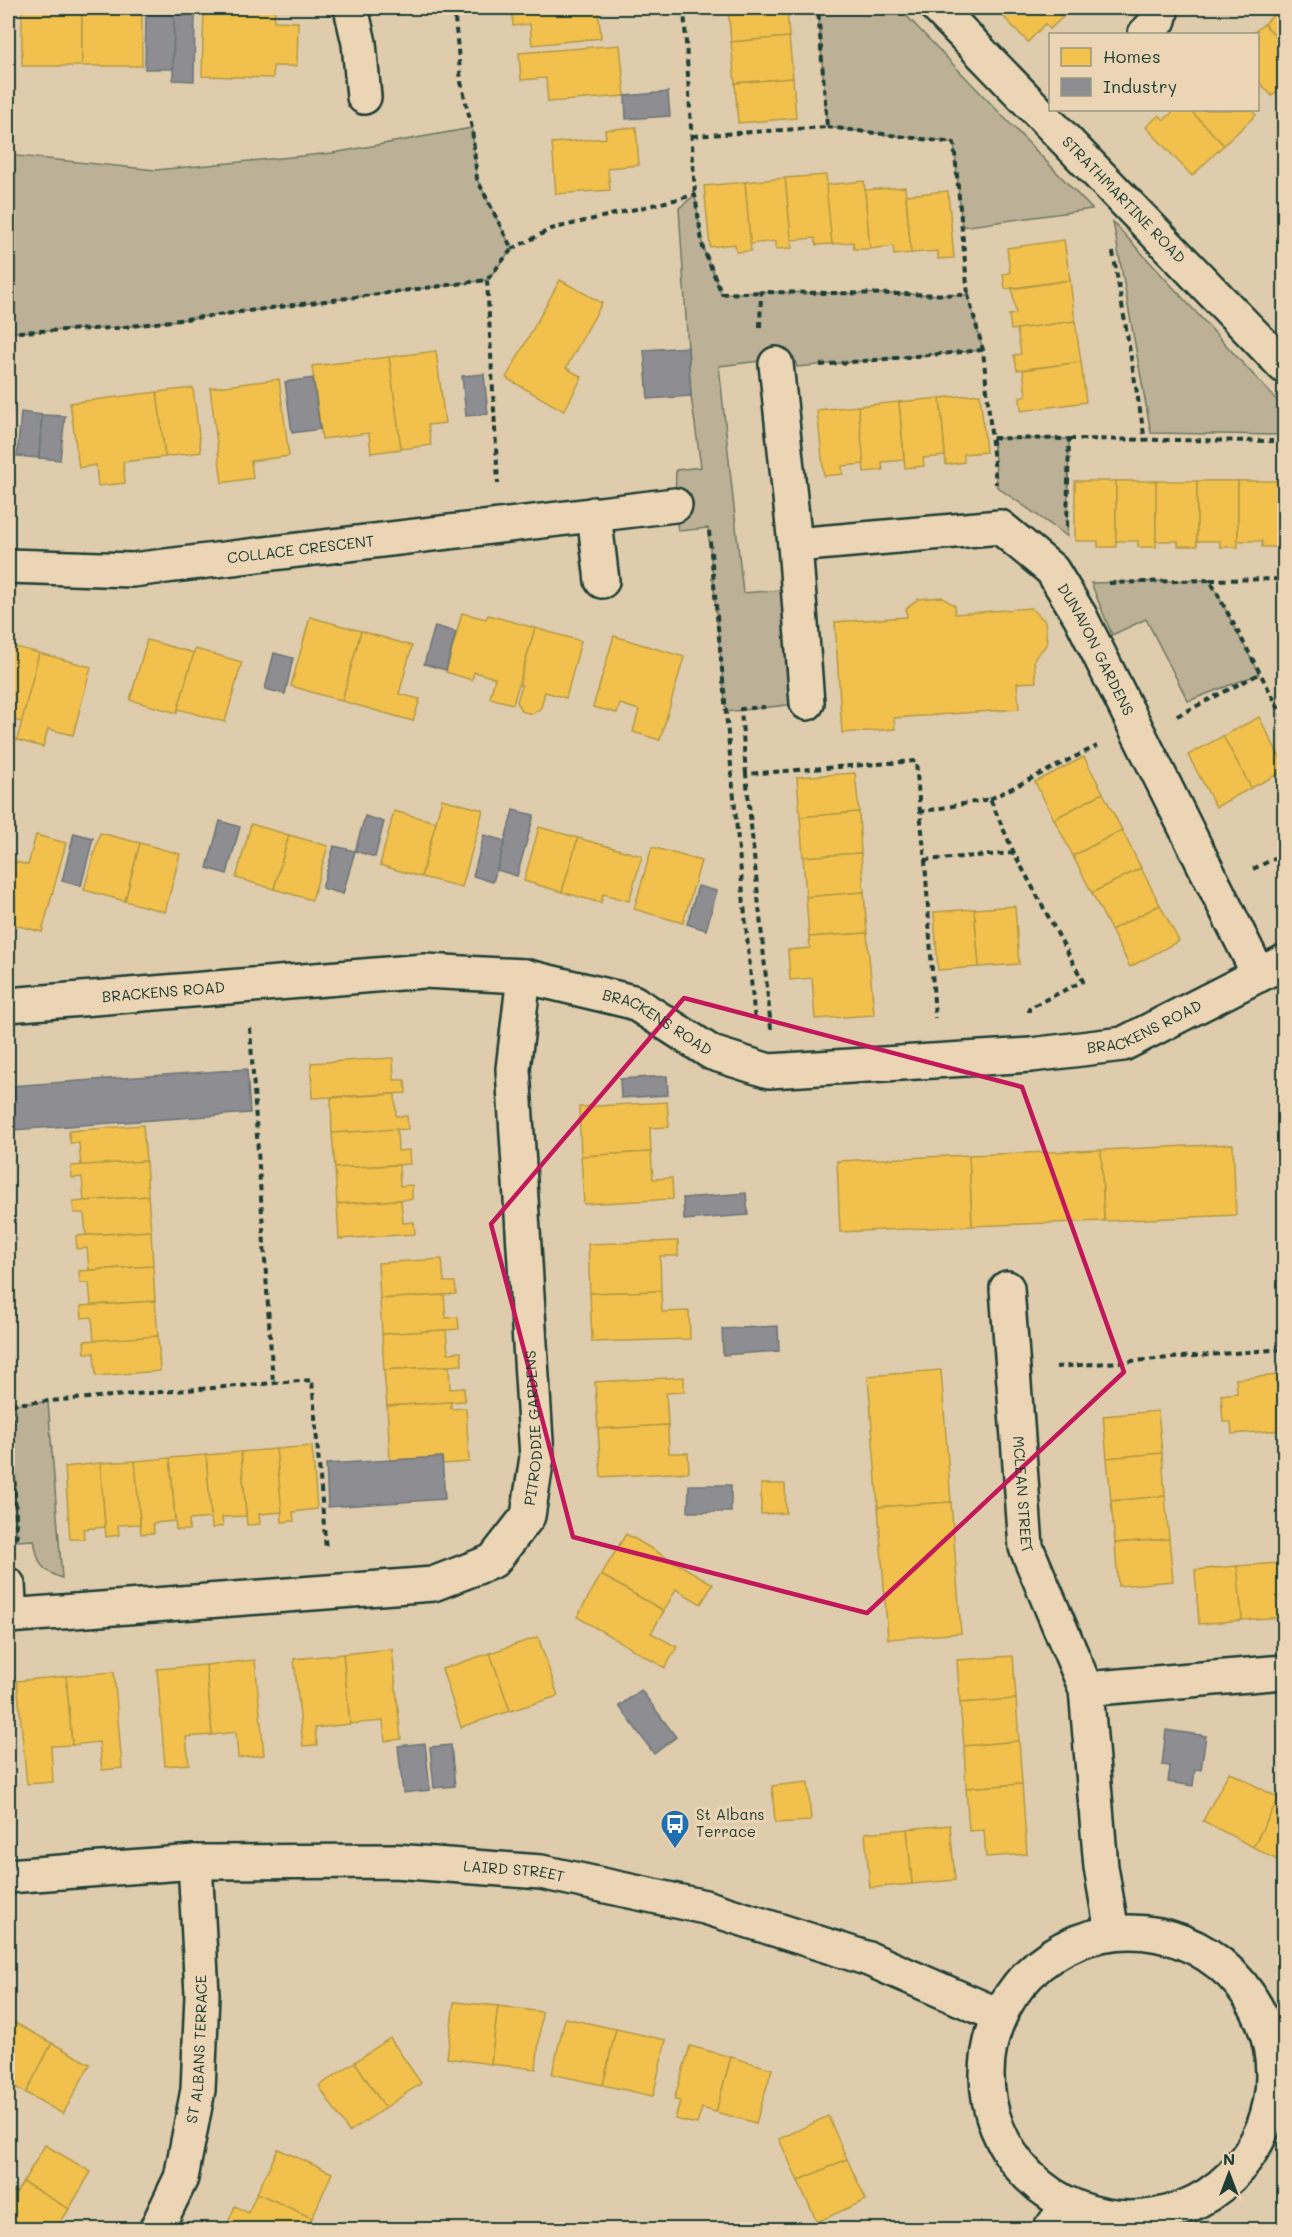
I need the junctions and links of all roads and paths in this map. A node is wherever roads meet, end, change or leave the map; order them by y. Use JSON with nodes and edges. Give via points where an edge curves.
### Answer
{"nodes":[{"id":1,"x":351,"y":8,"type":"edge"},
{"id":2,"x":454,"y":8,"type":"edge"},
{"id":3,"x":684,"y":8,"type":"edge"},
{"id":4,"x":818,"y":8,"type":"edge"},
{"id":5,"x":938,"y":8,"type":"edge"},
{"id":6,"x":1162,"y":8,"type":"edge"},
{"id":7,"x":1145,"y":33,"type":"edge"},
{"id":8,"x":364,"y":97,"type":"dead end"},
{"id":9,"x":1049,"y":108,"type":"edge"},
{"id":10,"x":1058,"y":116,"type":"edge"},
{"id":11,"x":827,"y":127,"type":"junction"},
{"id":12,"x":693,"y":136,"type":"junction"},
{"id":13,"x":695,"y":195,"type":"junction"},
{"id":14,"x":512,"y":249,"type":"junction"},
{"id":15,"x":1113,"y":251,"type":"dead end"},
{"id":16,"x":487,"y":280,"type":"junction"},
{"id":17,"x":761,"y":292,"type":"junction"},
{"id":18,"x":968,"y":295,"type":"junction"},
{"id":19,"x":8,"y":330,"type":"edge"},
{"id":20,"x":983,"y":350,"type":"junction"},
{"id":21,"x":776,"y":364,"type":"junction"},
{"id":22,"x":1284,"y":366,"type":"edge"},
{"id":23,"x":993,"y":438,"type":"junction"},
{"id":24,"x":1069,"y":439,"type":"junction"},
{"id":25,"x":1145,"y":440,"type":"junction"},
{"id":26,"x":1273,"y":441,"type":"dead end"},
{"id":27,"x":675,"y":505,"type":"joint"},
{"id":28,"x":594,"y":514,"type":"junction"},
{"id":29,"x":500,"y":526,"type":"junction"},
{"id":30,"x":1000,"y":527,"type":"junction"},
{"id":31,"x":795,"y":545,"type":"junction"},
{"id":32,"x":8,"y":566,"type":"edge"},
{"id":33,"x":1052,"y":570,"type":"junction"},
{"id":34,"x":1284,"y":579,"type":"edge"},
{"id":35,"x":1210,"y":580,"type":"junction"},
{"id":36,"x":602,"y":582,"type":"dead end"},
{"id":37,"x":1103,"y":583,"type":"dead end"},
{"id":38,"x":1260,"y":674,"type":"junction"},
{"id":39,"x":807,"y":703,"type":"joint"},
{"id":40,"x":1284,"y":718,"type":"edge"},
{"id":41,"x":1172,"y":719,"type":"dead end"},
{"id":42,"x":1135,"y":727,"type":"junction"},
{"id":43,"x":746,"y":774,"type":"junction"},
{"id":44,"x":990,"y":799,"type":"junction"},
{"id":45,"x":920,"y":812,"type":"junction"},
{"id":46,"x":1014,"y":853,"type":"junction"},
{"id":47,"x":1284,"y":854,"type":"edge"},
{"id":48,"x":925,"y":860,"type":"junction"},
{"id":49,"x":1245,"y":873,"type":"dead end"},
{"id":50,"x":1272,"y":968,"type":"edge"},
{"id":51,"x":524,"y":976,"type":"junction"},
{"id":52,"x":247,"y":985,"type":"junction"},
{"id":53,"x":8,"y":1005,"type":"edge"},
{"id":54,"x":1030,"y":1055,"type":"junction"},
{"id":55,"x":937,"y":1061,"type":"junction"},
{"id":56,"x":770,"y":1071,"type":"junction"},
{"id":57,"x":1007,"y":1288,"type":"dead end"},
{"id":58,"x":8,"y":1323,"type":"edge"},
{"id":59,"x":1284,"y":1349,"type":"edge"},
{"id":60,"x":1013,"y":1371,"type":"junction"},
{"id":61,"x":273,"y":1383,"type":"junction"},
{"id":62,"x":11,"y":1404,"type":"junction"},
{"id":63,"x":15,"y":1491,"type":"junction"},
{"id":64,"x":8,"y":1492,"type":"edge"},
{"id":65,"x":12,"y":1547,"type":"dead end"},
{"id":66,"x":330,"y":1592,"type":"junction"},
{"id":67,"x":8,"y":1606,"type":"edge"},
{"id":68,"x":1284,"y":1672,"type":"edge"},
{"id":69,"x":1086,"y":1689,"type":"junction"},
{"id":70,"x":195,"y":1862,"type":"junction"},
{"id":71,"x":8,"y":1876,"type":"edge"},
{"id":72,"x":1112,"y":1932,"type":"junction"},
{"id":73,"x":998,"y":2015,"type":"junction"},
{"id":74,"x":1275,"y":2129,"type":"edge"},
{"id":75,"x":1059,"y":2217,"type":"edge"},
{"id":76,"x":1284,"y":2222,"type":"edge"},
{"id":77,"x":156,"y":2229,"type":"edge"},
{"id":78,"x":1267,"y":2229,"type":"edge"}],
"edges":[{"from":1,"to":8,"type":"street"},
{"from":2,"to":14,"type":"path","via":[[477,179]]},
{"from":3,"to":12,"type":"path"},
{"from":4,"to":11,"type":"path"},
{"from":5,"to":9,"type":"street","name":"STRATHMARTINE ROAD"},
{"from":6,"to":7,"type":"street","via":[[1160,20]]},
{"from":10,"to":22,"type":"street","name":"STRATHMARTINE ROAD"},
{"from":11,"to":12,"type":"path"},
{"from":11,"to":18,"type":"path","via":[[954,143]]},
{"from":12,"to":13,"type":"path"},
{"from":13,"to":14,"type":"path","via":[[551,229]]},
{"from":13,"to":17,"type":"path","via":[[703,248],[722,294]]},
{"from":14,"to":16,"type":"path"},
{"from":15,"to":25,"type":"path"},
{"from":16,"to":19,"type":"path","via":[[117,328]]},
{"from":16,"to":29,"type":"path"},
{"from":17,"to":18,"type":"path"},
{"from":17,"to":21,"type":"path","via":[[759,356]]},
{"from":18,"to":20,"type":"path"},
{"from":20,"to":21,"type":"path","via":[[797,367]]},
{"from":20,"to":23,"type":"path"},
{"from":21,"to":31,"type":"street"},
{"from":23,"to":24,"type":"path"},
{"from":23,"to":30,"type":"path"},
{"from":24,"to":25,"type":"path"},
{"from":24,"to":33,"type":"path","via":[[1067,537],[1073,555]]},
{"from":25,"to":26,"type":"path"},
{"from":27,"to":28,"type":"street","name":"COLLACE CRESCENT"},
{"from":27,"to":56,"type":"path","via":[[678,531],[708,528],[754,1019]]},
{"from":28,"to":29,"type":"street","name":"COLLACE CRESCENT"},
{"from":28,"to":36,"type":"street"},
{"from":29,"to":32,"type":"street","name":"COLLACE CRESCENT","via":[[132,570]]},
{"from":30,"to":31,"type":"street"},
{"from":30,"to":33,"type":"street","name":"DUNAVON GARDENS"},
{"from":31,"to":39,"type":"street"},
{"from":33,"to":42,"type":"street","name":"DUNAVON GARDENS","via":[[1080,616]]},
{"from":34,"to":35,"type":"path"},
{"from":35,"to":37,"type":"path"},
{"from":35,"to":38,"type":"path"},
{"from":38,"to":40,"type":"path"},
{"from":38,"to":41,"type":"path"},
{"from":39,"to":43,"type":"path","via":[[741,709]]},
{"from":42,"to":44,"type":"path"},
{"from":42,"to":50,"type":"street","name":"DUNAVON GARDENS"},
{"from":43,"to":45,"type":"path","via":[[916,761]]},
{"from":43,"to":56,"type":"path","via":[[771,1018]]},
{"from":44,"to":45,"type":"path"},
{"from":44,"to":46,"type":"path"},
{"from":45,"to":48,"type":"path"},
{"from":46,"to":48,"type":"path"},
{"from":46,"to":54,"type":"path","via":[[1083,981],[1029,1008]]},
{"from":47,"to":49,"type":"path"},
{"from":48,"to":55,"type":"path"},
{"from":50,"to":54,"type":"street","name":"BRACKENS ROAD","via":[[1123,1044]]},
{"from":51,"to":52,"type":"street","name":"BRACKENS ROAD","via":[[424,971]]},
{"from":51,"to":56,"type":"street","name":"BRACKENS ROAD","via":[[633,1002],[712,1053]]},
{"from":51,"to":66,"type":"street","name":"PITRODDIE GARDENS","via":[[513,1069],[537,1457],[528,1516],[493,1561],[433,1584]]},
{"from":52,"to":53,"type":"street","name":"BRACKENS ROAD"},
{"from":52,"to":61,"type":"path"},
{"from":54,"to":55,"type":"street","name":"BRACKENS ROAD"},
{"from":55,"to":56,"type":"street","name":"BRACKENS ROAD"},
{"from":57,"to":60,"type":"street","name":"MCLEAN STREET"},
{"from":58,"to":62,"type":"path"},
{"from":59,"to":60,"type":"path"},
{"from":60,"to":69,"type":"street","name":"MCLEAN STREET","via":[[1026,1547]]},
{"from":61,"to":62,"type":"path"},
{"from":61,"to":66,"type":"path","via":[[312,1380]]},
{"from":62,"to":63,"type":"path"},
{"from":63,"to":64,"type":"path"},
{"from":63,"to":65,"type":"path","via":[[18,1541]]},
{"from":66,"to":67,"type":"street","name":"PITRODDIE GARDENS"},
{"from":68,"to":69,"type":"street"},
{"from":69,"to":72,"type":"street","name":"MCLEAN STREET","via":[[1101,1867]]},
{"from":70,"to":71,"type":"street","name":"LAIRD STREET"},
{"from":70,"to":73,"type":"street","name":"LAIRD STREET","via":[[395,1861],[541,1872],[705,1907],[868,1959]]},
{"from":70,"to":77,"type":"street","name":"ST ALBANS TERRACE","via":[[202,1994],[198,2090],[181,2178]]},
{"from":72,"to":73,"type":"street","via":[[1065,1946],[1026,1975]]},
{"from":72,"to":74,"type":"street","via":[[1161,1934],[1207,1953],[1244,1985],[1267,2028],[1275,2077]]},
{"from":73,"to":75,"type":"street","via":[[987,2055],[986,2078],[995,2126],[1006,2150]]},
{"from":74,"to":75,"type":"street","via":[[1242,2167],[1206,2198],[1161,2216]]},
{"from":76,"to":78,"type":"path"}]}
